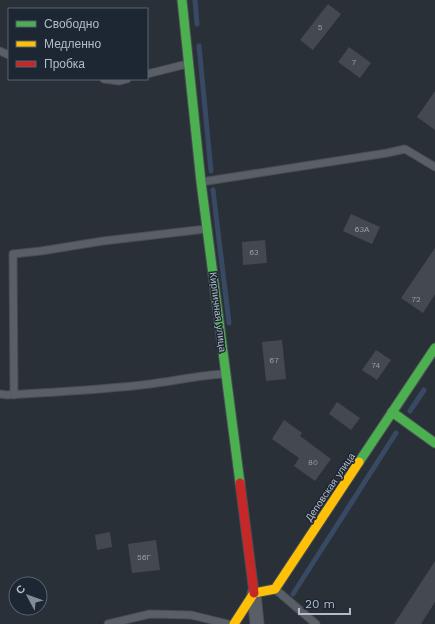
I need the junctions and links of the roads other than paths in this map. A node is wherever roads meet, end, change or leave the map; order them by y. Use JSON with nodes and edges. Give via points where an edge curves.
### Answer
{"nodes":[{"id":1,"x":182,"y":0,"type":"edge"},
{"id":2,"x":189,"y":63,"type":"junction"},
{"id":3,"x":148,"y":74,"type":"edge"},
{"id":4,"x":112,"y":80,"type":"edge"},
{"id":5,"x":123,"y":80,"type":"edge"},
{"id":6,"x":435,"y":166,"type":"edge"},
{"id":7,"x":201,"y":182,"type":"junction"},
{"id":8,"x":207,"y":229,"type":"junction"},
{"id":9,"x":435,"y":348,"type":"edge"},
{"id":10,"x":226,"y":374,"type":"junction"},
{"id":11,"x":0,"y":394,"type":"edge"},
{"id":12,"x":14,"y":395,"type":"junction"},
{"id":13,"x":392,"y":412,"type":"junction"},
{"id":14,"x":435,"y":443,"type":"edge"},
{"id":15,"x":275,"y":589,"type":"junction"},
{"id":16,"x":254,"y":593,"type":"junction"},
{"id":17,"x":108,"y":624,"type":"edge"},
{"id":18,"x":228,"y":624,"type":"edge"},
{"id":19,"x":234,"y":624,"type":"edge"},
{"id":20,"x":257,"y":624,"type":"edge"},
{"id":21,"x":316,"y":624,"type":"edge"}],
"edges":[{"from":1,"to":2,"type":"street","name":"Кирпичная улица"},
{"from":2,"to":3,"type":"lane"},
{"from":2,"to":7,"type":"street","name":"Кирпичная улица"},
{"from":4,"to":5,"type":"lane"},
{"from":6,"to":7,"type":"lane","via":[[405,149]]},
{"from":7,"to":8,"type":"street","name":"Кирпичная улица"},
{"from":8,"to":10,"type":"street","name":"Кирпичная улица"},
{"from":8,"to":12,"type":"lane","via":[[13,254]]},
{"from":9,"to":13,"type":"street","name":"Деповская улица"},
{"from":10,"to":12,"type":"lane","via":[[121,387]]},
{"from":10,"to":16,"type":"street","name":"Кирпичная улица"},
{"from":11,"to":12,"type":"lane"},
{"from":13,"to":14,"type":"street"},
{"from":13,"to":15,"type":"street","name":"Деповская улица"},
{"from":15,"to":16,"type":"street"},
{"from":15,"to":21,"type":"lane"},
{"from":16,"to":19,"type":"street"},
{"from":16,"to":20,"type":"street","name":"Кирпичная улица"},
{"from":17,"to":18,"type":"lane","via":[[150,614],[192,615]]}]}
